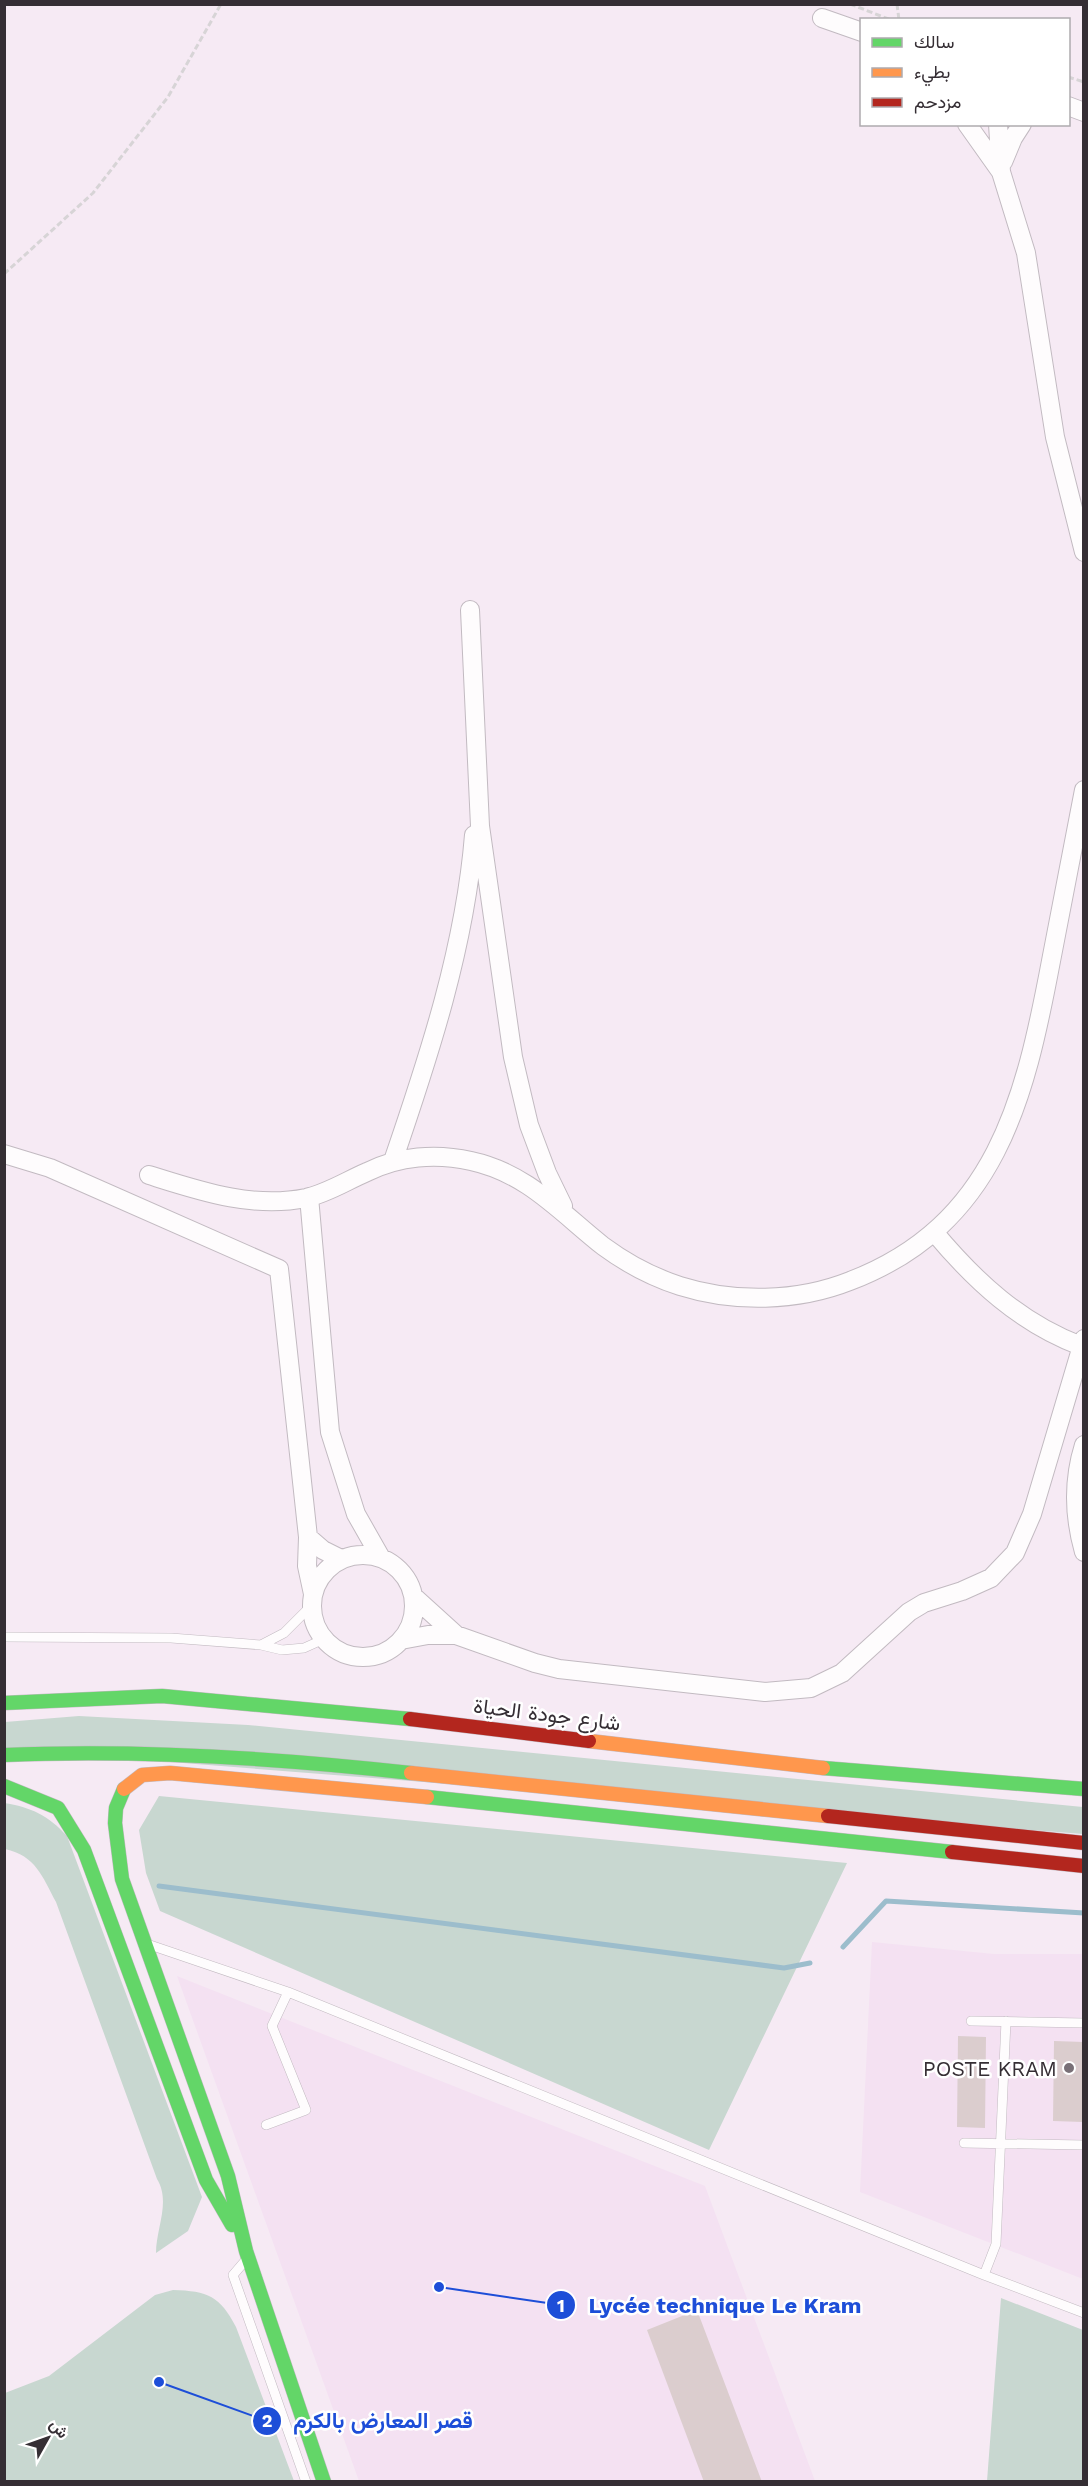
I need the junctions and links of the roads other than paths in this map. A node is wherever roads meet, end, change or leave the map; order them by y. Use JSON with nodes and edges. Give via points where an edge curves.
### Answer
{"nodes":[{"id":1,"x":822,"y":18,"type":"dead end"},
{"id":2,"x":860,"y":32,"type":"edge"},
{"id":3,"x":969,"y":126,"type":"edge"},
{"id":4,"x":998,"y":126,"type":"edge"},
{"id":5,"x":1021,"y":126,"type":"edge"},
{"id":6,"x":1001,"y":172,"type":"junction"},
{"id":7,"x":1083,"y":552,"type":"edge"},
{"id":8,"x":470,"y":610,"type":"dead end"},
{"id":9,"x":1083,"y":790,"type":"edge"},
{"id":10,"x":477,"y":793,"type":"junction"},
{"id":11,"x":464,"y":911,"type":"junction"},
{"id":12,"x":491,"y":912,"type":"junction"},
{"id":13,"x":4,"y":1154,"type":"edge"},
{"id":14,"x":393,"y":1161,"type":"junction"},
{"id":15,"x":149,"y":1175,"type":"dead end"},
{"id":16,"x":309,"y":1197,"type":"junction"},
{"id":17,"x":570,"y":1218,"type":"junction"},
{"id":18,"x":934,"y":1232,"type":"junction"},
{"id":19,"x":1082,"y":1343,"type":"edge"},
{"id":20,"x":1083,"y":1445,"type":"edge"},
{"id":21,"x":356,"y":1514,"type":"junction"},
{"id":22,"x":308,"y":1537,"type":"junction"},
{"id":23,"x":1083,"y":1552,"type":"edge"},
{"id":24,"x":344,"y":1558,"type":"junction"},
{"id":25,"x":381,"y":1558,"type":"junction"},
{"id":26,"x":413,"y":1596,"type":"junction"},
{"id":27,"x":313,"y":1599,"type":"junction"},
{"id":28,"x":456,"y":1635,"type":"junction"},
{"id":29,"x":4,"y":1637,"type":"edge"},
{"id":30,"x":324,"y":1639,"type":"junction"},
{"id":31,"x":401,"y":1640,"type":"junction"},
{"id":32,"x":261,"y":1645,"type":"junction"},
{"id":33,"x":4,"y":1703,"type":"edge"},
{"id":34,"x":4,"y":1755,"type":"edge"},
{"id":35,"x":4,"y":1785,"type":"edge"},
{"id":36,"x":1083,"y":1788,"type":"edge"},
{"id":37,"x":1083,"y":1844,"type":"edge"},
{"id":38,"x":1083,"y":1866,"type":"edge"},
{"id":39,"x":134,"y":1948,"type":"junction"},
{"id":40,"x":288,"y":1992,"type":"junction"},
{"id":41,"x":971,"y":2021,"type":"dead end"},
{"id":42,"x":1006,"y":2021,"type":"junction"},
{"id":43,"x":1083,"y":2023,"type":"edge"},
{"id":44,"x":266,"y":2125,"type":"dead end"},
{"id":45,"x":964,"y":2143,"type":"dead end"},
{"id":46,"x":1001,"y":2143,"type":"junction"},
{"id":47,"x":1083,"y":2145,"type":"edge"},
{"id":48,"x":247,"y":2254,"type":"junction"},
{"id":49,"x":984,"y":2275,"type":"junction"},
{"id":50,"x":1083,"y":2313,"type":"edge"},
{"id":51,"x":306,"y":2481,"type":"edge"},
{"id":52,"x":324,"y":2481,"type":"edge"}],
"edges":[{"from":1,"to":2,"type":"street"},
{"from":3,"to":6,"type":"street"},
{"from":4,"to":6,"type":"street"},
{"from":5,"to":6,"type":"street","via":[[1005,154]]},
{"from":6,"to":7,"type":"street","via":[[1026,253],[1055,437]]},
{"from":8,"to":10,"type":"street"},
{"from":9,"to":18,"type":"street","via":[[1024,1085],[997,1151],[975,1187]]},
{"from":10,"to":11,"type":"street"},
{"from":10,"to":12,"type":"street"},
{"from":11,"to":12,"type":"street"},
{"from":11,"to":14,"type":"street","via":[[440,1014]]},
{"from":12,"to":17,"type":"street","via":[[519,1091],[544,1166]]},
{"from":13,"to":22,"type":"street","via":[[50,1168],[279,1269]]},
{"from":14,"to":16,"type":"street"},
{"from":14,"to":17,"type":"street","via":[[443,1156],[489,1165],[537,1190]]},
{"from":15,"to":16,"type":"street","via":[[236,1199],[276,1202]]},
{"from":16,"to":21,"type":"street","via":[[330,1432]]},
{"from":17,"to":18,"type":"street","via":[[604,1246],[648,1273],[699,1292],[755,1298],[783,1297],[838,1286],[886,1266]]},
{"from":18,"to":19,"type":"street","via":[[970,1274],[1010,1308],[1047,1332]]},
{"from":19,"to":28,"type":"street","via":[[1037,1496],[1015,1553],[991,1578],[924,1602],[909,1612],[857,1660],[826,1682],[765,1692],[582,1673],[535,1663]]},
{"from":20,"to":23,"type":"street","via":[[1076,1494],[1077,1529]]},
{"from":21,"to":24,"type":"street"},
{"from":21,"to":25,"type":"street"},
{"from":22,"to":24,"type":"street","via":[[323,1550]]},
{"from":22,"to":27,"type":"street","via":[[307,1566]]},
{"from":24,"to":25,"type":"street"},
{"from":24,"to":27,"type":"street","via":[[323,1574]]},
{"from":25,"to":26,"type":"street","via":[[396,1567]]},
{"from":26,"to":28,"type":"street"},
{"from":26,"to":31,"type":"street","via":[[411,1624]]},
{"from":27,"to":30,"type":"street","via":[[316,1626]]},
{"from":27,"to":32,"type":"lane","via":[[284,1633]]},
{"from":28,"to":31,"type":"street"},
{"from":29,"to":32,"type":"lane","via":[[171,1638]]},
{"from":30,"to":31,"type":"street","via":[[347,1654],[360,1657],[386,1651]]},
{"from":30,"to":32,"type":"lane","via":[[293,1650]]},
{"from":33,"to":36,"type":"main road","name":"شارع جودة الحياة","via":[[162,1696],[256,1703],[833,1769]]},
{"from":34,"to":37,"type":"main road","via":[[193,1755],[357,1767]]},
{"from":35,"to":39,"type":"main road","via":[[58,1808],[73,1829]]},
{"from":38,"to":39,"type":"main road","via":[[581,1810],[149,1773],[135,1777],[122,1790],[113,1836]]},
{"from":39,"to":40,"type":"lane"},
{"from":39,"to":48,"type":"main road","via":[[228,2176]]},
{"from":39,"to":48,"type":"main road","via":[[206,2180]]},
{"from":40,"to":44,"type":"lane","via":[[272,2026],[306,2110]]},
{"from":40,"to":49,"type":"lane"},
{"from":41,"to":42,"type":"lane"},
{"from":42,"to":43,"type":"lane"},
{"from":42,"to":46,"type":"lane"},
{"from":45,"to":46,"type":"lane"},
{"from":46,"to":47,"type":"lane"},
{"from":46,"to":49,"type":"lane","via":[[996,2244]]},
{"from":48,"to":51,"type":"lane","via":[[234,2276]]},
{"from":48,"to":52,"type":"main road"},
{"from":49,"to":50,"type":"lane"}]}
